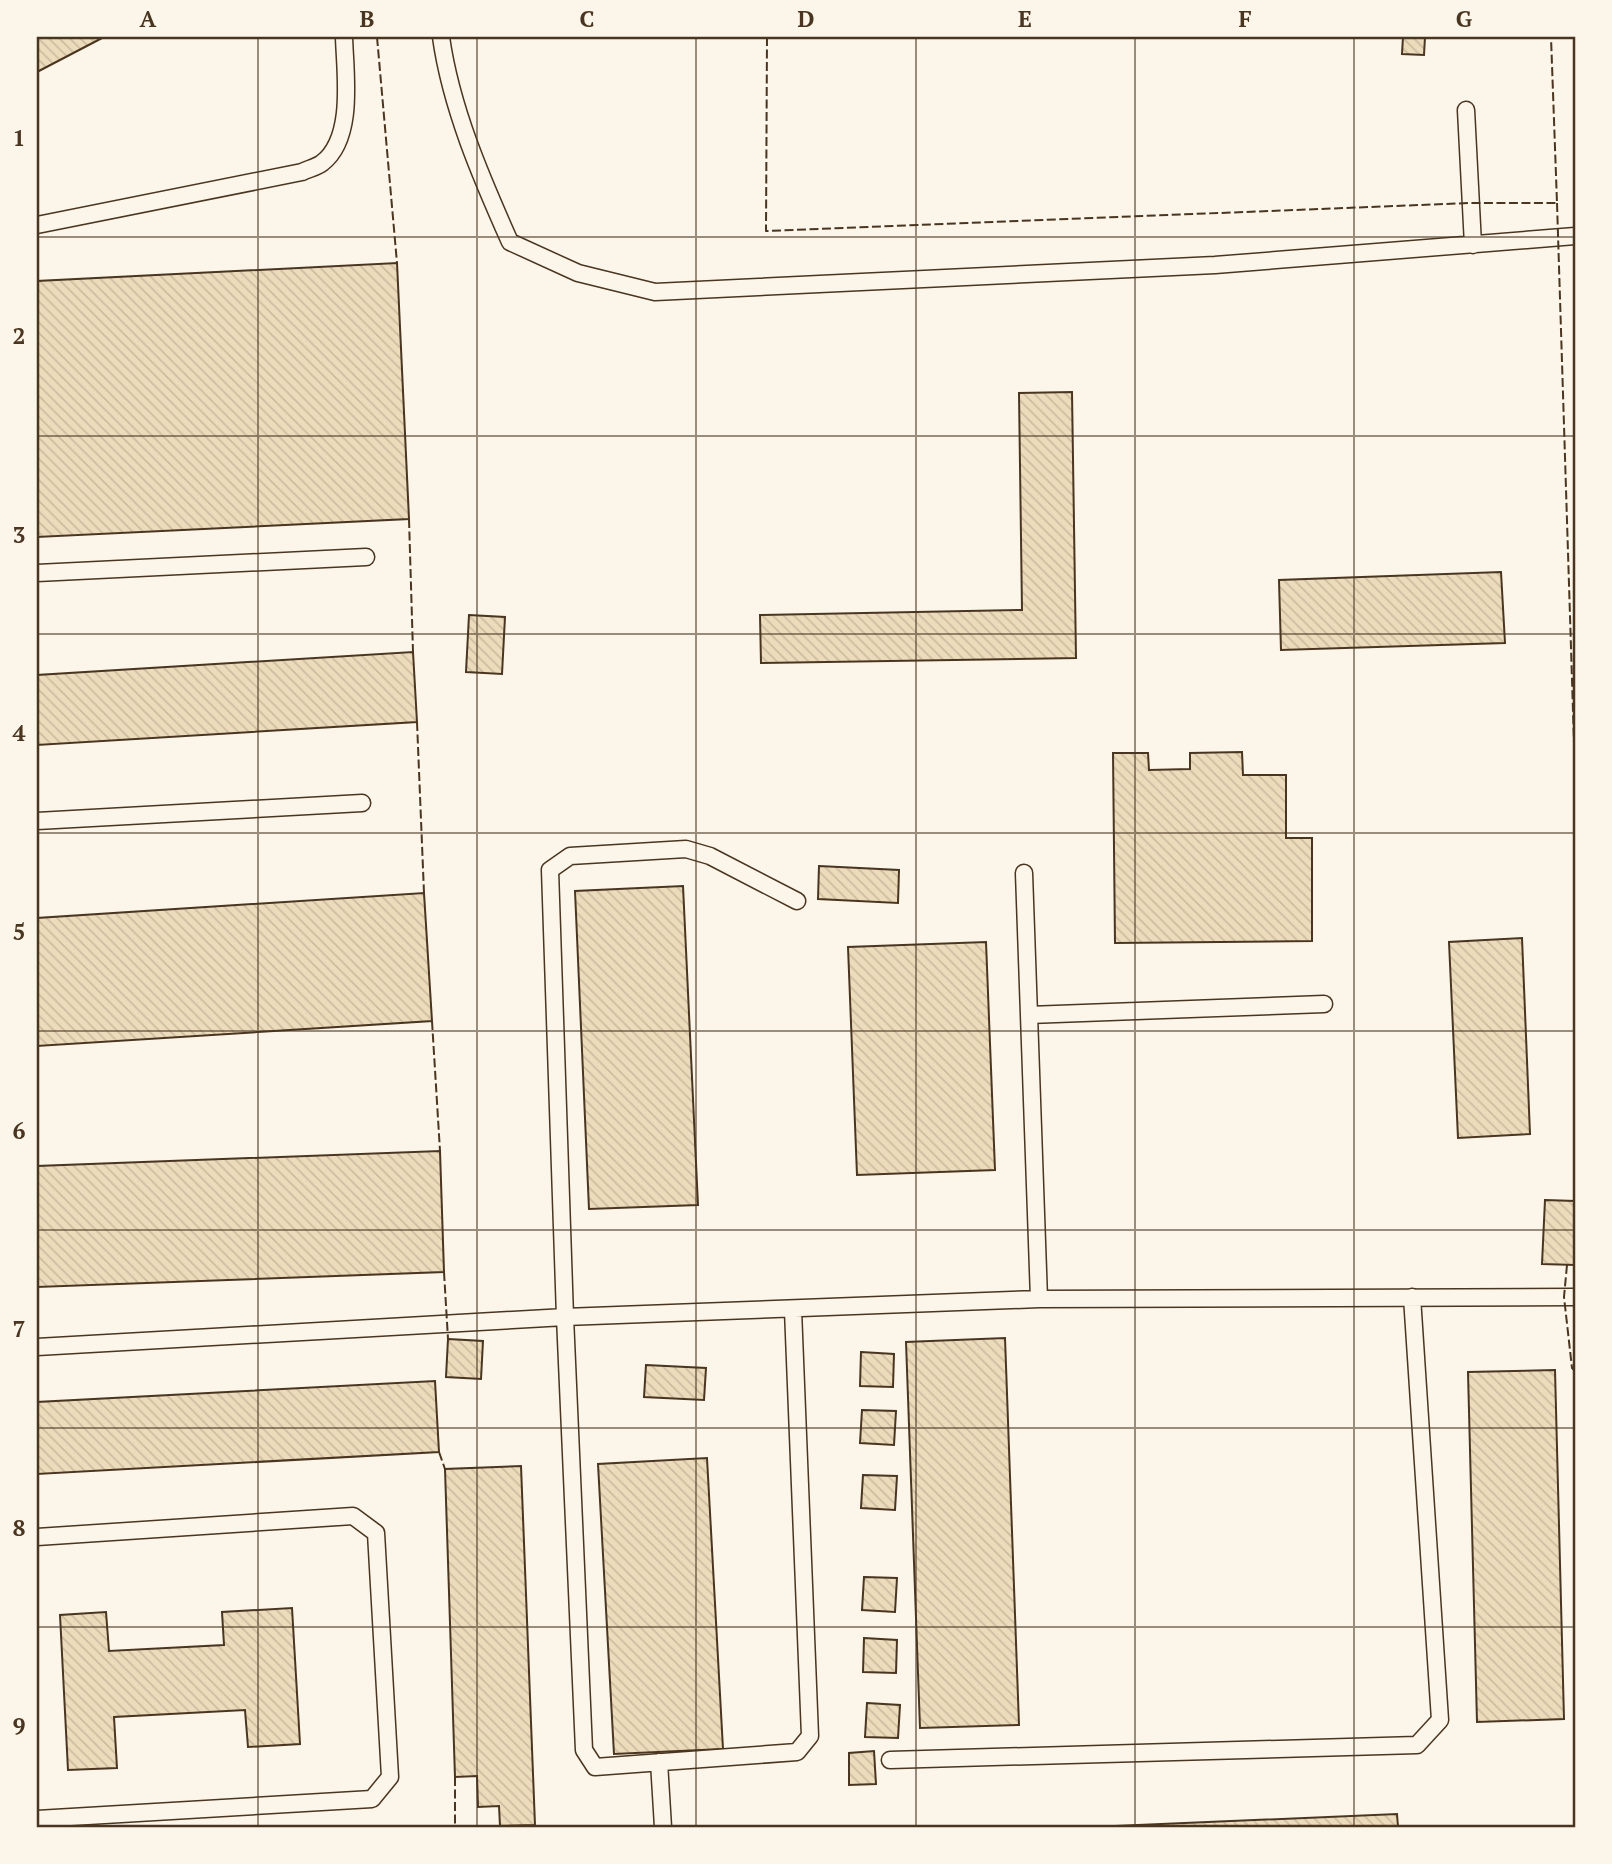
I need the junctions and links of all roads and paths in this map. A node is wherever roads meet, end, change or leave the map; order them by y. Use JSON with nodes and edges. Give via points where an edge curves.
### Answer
{"nodes":[{"id":1,"x":344,"y":37,"type":"edge"},
{"id":2,"x":441,"y":37,"type":"edge"},
{"id":3,"x":1466,"y":110,"type":"dead end"},
{"id":4,"x":37,"y":225,"type":"edge"},
{"id":5,"x":1575,"y":236,"type":"edge"},
{"id":6,"x":1474,"y":245,"type":"junction"},
{"id":7,"x":366,"y":556,"type":"dead end"},
{"id":8,"x":37,"y":573,"type":"edge"},
{"id":9,"x":362,"y":803,"type":"dead end"},
{"id":10,"x":37,"y":821,"type":"edge"},
{"id":11,"x":1024,"y":873,"type":"dead end"},
{"id":12,"x":797,"y":901,"type":"dead end"},
{"id":13,"x":1324,"y":1004,"type":"dead end"},
{"id":14,"x":1029,"y":1014,"type":"junction"},
{"id":15,"x":1412,"y":1297,"type":"junction"},
{"id":16,"x":1575,"y":1297,"type":"edge"},
{"id":17,"x":1039,"y":1299,"type":"junction"},
{"id":18,"x":793,"y":1310,"type":"junction"},
{"id":19,"x":565,"y":1317,"type":"junction"},
{"id":20,"x":37,"y":1347,"type":"edge"},
{"id":21,"x":37,"y":1537,"type":"edge"},
{"id":22,"x":890,"y":1760,"type":"dead end"},
{"id":23,"x":659,"y":1762,"type":"junction"},
{"id":24,"x":37,"y":1819,"type":"edge"},
{"id":25,"x":663,"y":1827,"type":"edge"}],
"edges":[{"from":1,"to":4,"type":"lane","via":[[345,119],[338,144],[323,163],[302,172]]},
{"from":2,"to":6,"type":"lane","via":[[445,67],[478,171],[510,242],[578,272],[655,292],[1214,265]]},
{"from":3,"to":6,"type":"lane"},
{"from":5,"to":6,"type":"lane"},
{"from":7,"to":8,"type":"lane"},
{"from":9,"to":10,"type":"lane"},
{"from":11,"to":14,"type":"lane"},
{"from":12,"to":19,"type":"lane","via":[[710,856],[686,849],[570,856],[550,870]]},
{"from":13,"to":14,"type":"lane"},
{"from":14,"to":17,"type":"lane"},
{"from":15,"to":16,"type":"lane"},
{"from":15,"to":17,"type":"lane"},
{"from":15,"to":22,"type":"lane","via":[[1440,1720],[1417,1745]]},
{"from":17,"to":18,"type":"lane"},
{"from":18,"to":19,"type":"lane"},
{"from":18,"to":23,"type":"lane","via":[[810,1736],[797,1752]]},
{"from":19,"to":20,"type":"lane"},
{"from":19,"to":23,"type":"lane","via":[[584,1751],[595,1767]]},
{"from":21,"to":24,"type":"lane","via":[[354,1516],[376,1533],[390,1777],[372,1799]]},
{"from":23,"to":25,"type":"lane"}]}
